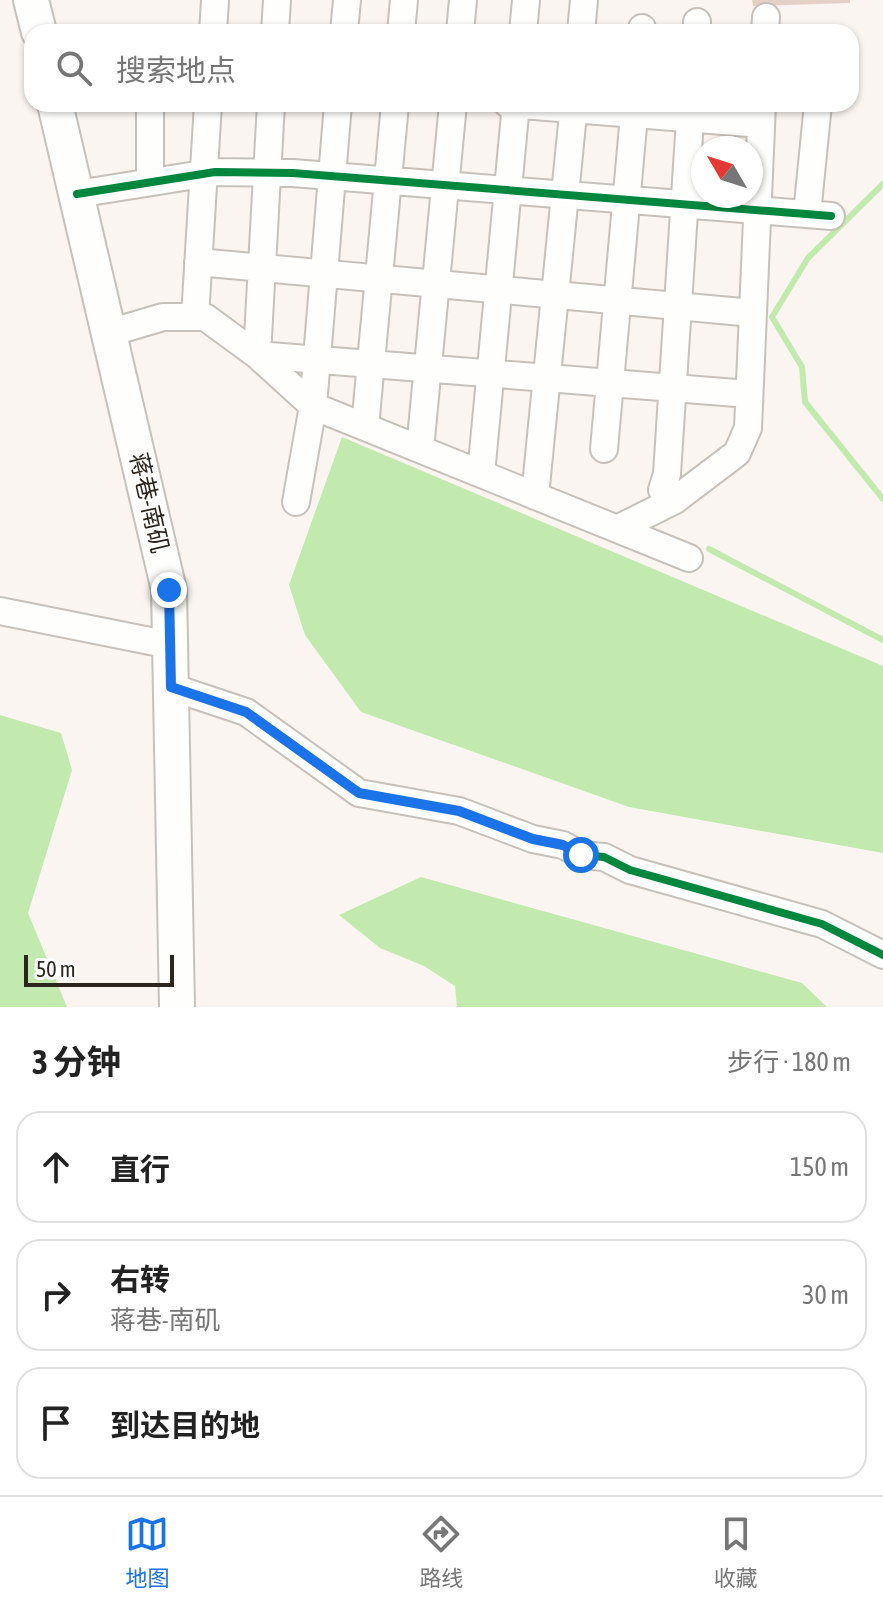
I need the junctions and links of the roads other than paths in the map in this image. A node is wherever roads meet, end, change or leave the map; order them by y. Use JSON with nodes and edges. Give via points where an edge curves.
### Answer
{"nodes":[{"id":1,"x":31,"y":0,"type":"edge"},
{"id":2,"x":277,"y":0,"type":"edge"},
{"id":3,"x":347,"y":0,"type":"edge"},
{"id":4,"x":404,"y":0,"type":"edge"},
{"id":5,"x":463,"y":0,"type":"edge"},
{"id":6,"x":526,"y":0,"type":"edge"},
{"id":7,"x":584,"y":0,"type":"edge"},
{"id":8,"x":215,"y":1,"type":"edge"},
{"id":9,"x":37,"y":24,"type":"edge"},
{"id":10,"x":214,"y":24,"type":"edge"},
{"id":11,"x":276,"y":24,"type":"edge"},
{"id":12,"x":345,"y":24,"type":"edge"},
{"id":13,"x":402,"y":24,"type":"edge"},
{"id":14,"x":461,"y":24,"type":"edge"},
{"id":15,"x":524,"y":24,"type":"edge"},
{"id":16,"x":582,"y":24,"type":"edge"},
{"id":17,"x":57,"y":112,"type":"edge"},
{"id":18,"x":150,"y":112,"type":"edge"},
{"id":19,"x":208,"y":112,"type":"edge"},
{"id":20,"x":271,"y":112,"type":"edge"},
{"id":21,"x":337,"y":112,"type":"edge"},
{"id":22,"x":394,"y":112,"type":"edge"},
{"id":23,"x":452,"y":112,"type":"edge"},
{"id":24,"x":515,"y":112,"type":"edge"},
{"id":25,"x":573,"y":112,"type":"edge"},
{"id":26,"x":634,"y":112,"type":"edge"},
{"id":27,"x":690,"y":112,"type":"edge"},
{"id":28,"x":714,"y":112,"type":"edge"},
{"id":29,"x":818,"y":112,"type":"edge"},
{"id":30,"x":762,"y":114,"type":"edge"},
{"id":31,"x":267,"y":172,"type":"junction"},
{"id":32,"x":204,"y":174,"type":"junction"},
{"id":33,"x":332,"y":176,"type":"junction"},
{"id":34,"x":388,"y":180,"type":"junction"},
{"id":35,"x":150,"y":182,"type":"junction"},
{"id":36,"x":446,"y":185,"type":"junction"},
{"id":37,"x":508,"y":190,"type":"junction"},
{"id":38,"x":77,"y":194,"type":"junction"},
{"id":39,"x":565,"y":194,"type":"junction"},
{"id":40,"x":627,"y":199,"type":"junction"},
{"id":41,"x":684,"y":204,"type":"junction"},
{"id":42,"x":757,"y":210,"type":"junction"},
{"id":43,"x":198,"y":262,"type":"junction"},
{"id":44,"x":262,"y":268,"type":"junction"},
{"id":45,"x":324,"y":273,"type":"junction"},
{"id":46,"x":379,"y":278,"type":"junction"},
{"id":47,"x":436,"y":284,"type":"junction"},
{"id":48,"x":499,"y":289,"type":"junction"},
{"id":49,"x":555,"y":294,"type":"junction"},
{"id":50,"x":617,"y":300,"type":"junction"},
{"id":51,"x":678,"y":306,"type":"junction"},
{"id":52,"x":753,"y":313,"type":"junction"},
{"id":53,"x":195,"y":317,"type":"junction"},
{"id":54,"x":109,"y":333,"type":"junction"},
{"id":55,"x":257,"y":355,"type":"junction"},
{"id":56,"x":317,"y":359,"type":"junction"},
{"id":57,"x":371,"y":364,"type":"junction"},
{"id":58,"x":428,"y":368,"type":"junction"},
{"id":59,"x":490,"y":373,"type":"junction"},
{"id":60,"x":547,"y":378,"type":"junction"},
{"id":61,"x":610,"y":383,"type":"junction"},
{"id":62,"x":672,"y":388,"type":"junction"},
{"id":63,"x":749,"y":394,"type":"junction"},
{"id":64,"x":313,"y":406,"type":"junction"},
{"id":65,"x":365,"y":427,"type":"junction"},
{"id":66,"x":420,"y":449,"type":"junction"},
{"id":67,"x":604,"y":449,"type":"dead end"},
{"id":68,"x":481,"y":474,"type":"junction"},
{"id":69,"x":535,"y":496,"type":"junction"},
{"id":70,"x":675,"y":500,"type":"junction"},
{"id":71,"x":296,"y":502,"type":"dead end"},
{"id":72,"x":617,"y":529,"type":"junction"},
{"id":73,"x":689,"y":558,"type":"dead end"},
{"id":74,"x":0,"y":611,"type":"edge"},
{"id":75,"x":170,"y":645,"type":"junction"},
{"id":76,"x":171,"y":687,"type":"junction"},
{"id":77,"x":883,"y":955,"type":"edge"},
{"id":78,"x":177,"y":1007,"type":"edge"}],
"edges":[{"from":1,"to":9,"type":"main road"},
{"from":2,"to":11,"type":"street"},
{"from":3,"to":12,"type":"street"},
{"from":4,"to":13,"type":"street"},
{"from":5,"to":14,"type":"street"},
{"from":6,"to":15,"type":"street"},
{"from":7,"to":16,"type":"street"},
{"from":8,"to":10,"type":"street"},
{"from":17,"to":38,"type":"main road","name":"蒋巷-南矶"},
{"from":18,"to":35,"type":"street"},
{"from":19,"to":32,"type":"street"},
{"from":20,"to":31,"type":"street"},
{"from":21,"to":33,"type":"street"},
{"from":22,"to":34,"type":"street"},
{"from":23,"to":36,"type":"street"},
{"from":24,"to":37,"type":"street"},
{"from":25,"to":39,"type":"street"},
{"from":26,"to":40,"type":"street"},
{"from":27,"to":41,"type":"street"},
{"from":28,"to":30,"type":"street"},
{"from":29,"to":42,"type":"street","via":[[819,215]]},
{"from":30,"to":42,"type":"street"},
{"from":31,"to":32,"type":"street"},
{"from":31,"to":33,"type":"street"},
{"from":31,"to":44,"type":"street"},
{"from":32,"to":35,"type":"street"},
{"from":32,"to":43,"type":"street"},
{"from":33,"to":34,"type":"street"},
{"from":33,"to":45,"type":"street"},
{"from":34,"to":36,"type":"street"},
{"from":34,"to":46,"type":"street"},
{"from":35,"to":38,"type":"street"},
{"from":36,"to":37,"type":"street"},
{"from":36,"to":47,"type":"street"},
{"from":37,"to":39,"type":"street"},
{"from":37,"to":48,"type":"street"},
{"from":38,"to":54,"type":"main road","name":"蒋巷-南矶"},
{"from":39,"to":40,"type":"street"},
{"from":39,"to":49,"type":"street"},
{"from":40,"to":41,"type":"street"},
{"from":40,"to":50,"type":"street"},
{"from":41,"to":42,"type":"street"},
{"from":41,"to":51,"type":"street"},
{"from":42,"to":52,"type":"street"},
{"from":43,"to":44,"type":"street"},
{"from":43,"to":53,"type":"street"},
{"from":44,"to":45,"type":"street"},
{"from":44,"to":55,"type":"street"},
{"from":45,"to":46,"type":"street"},
{"from":45,"to":56,"type":"street"},
{"from":46,"to":47,"type":"street"},
{"from":46,"to":57,"type":"street"},
{"from":47,"to":48,"type":"street"},
{"from":47,"to":58,"type":"street"},
{"from":48,"to":49,"type":"street"},
{"from":48,"to":59,"type":"street"},
{"from":49,"to":50,"type":"street"},
{"from":49,"to":60,"type":"street"},
{"from":50,"to":51,"type":"street"},
{"from":50,"to":61,"type":"street"},
{"from":51,"to":52,"type":"street"},
{"from":51,"to":62,"type":"street"},
{"from":52,"to":63,"type":"street"},
{"from":53,"to":54,"type":"street","via":[[163,317]]},
{"from":53,"to":55,"type":"street","via":[[205,317]]},
{"from":54,"to":75,"type":"main road","name":"蒋巷-南矶","via":[[169,590]]},
{"from":55,"to":56,"type":"street"},
{"from":55,"to":64,"type":"street"},
{"from":56,"to":57,"type":"street"},
{"from":56,"to":64,"type":"street"},
{"from":57,"to":58,"type":"street"},
{"from":57,"to":65,"type":"street"},
{"from":58,"to":59,"type":"street"},
{"from":58,"to":66,"type":"street"},
{"from":59,"to":60,"type":"street"},
{"from":59,"to":68,"type":"street"},
{"from":60,"to":61,"type":"street"},
{"from":60,"to":69,"type":"street"},
{"from":61,"to":62,"type":"street"},
{"from":61,"to":67,"type":"street"},
{"from":62,"to":63,"type":"street"},
{"from":62,"to":70,"type":"street","via":[[662,490]]},
{"from":63,"to":70,"type":"street","via":[[748,428],[737,453]]},
{"from":64,"to":65,"type":"street"},
{"from":64,"to":71,"type":"street"},
{"from":65,"to":66,"type":"street"},
{"from":66,"to":68,"type":"street"},
{"from":68,"to":69,"type":"street"},
{"from":69,"to":72,"type":"street"},
{"from":70,"to":72,"type":"street"},
{"from":72,"to":73,"type":"street"},
{"from":74,"to":75,"type":"street"},
{"from":75,"to":76,"type":"main road","name":"蒋巷-南矶"},
{"from":76,"to":77,"type":"street","via":[[246,712],[359,793],[459,811],[581,855],[604,857],[630,870],[822,924]]},
{"from":76,"to":78,"type":"main road","name":"蒋巷-南矶"}]}
